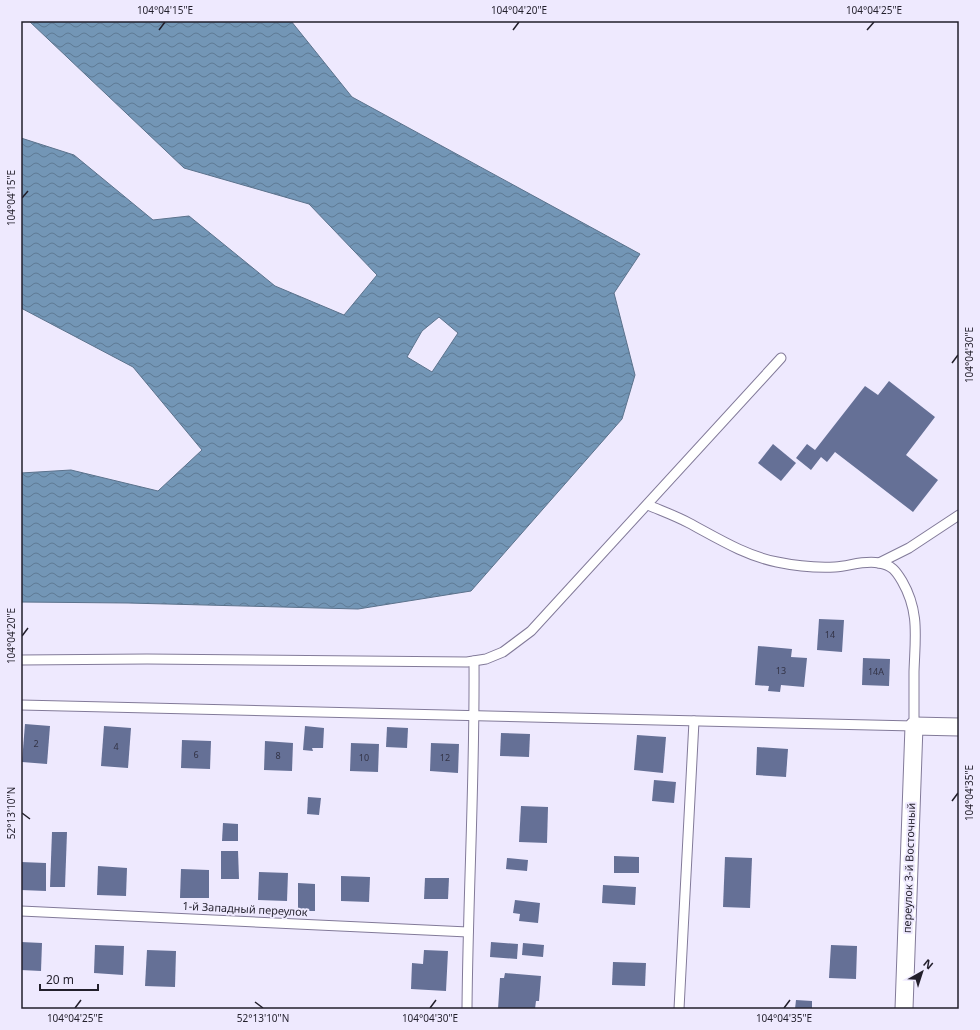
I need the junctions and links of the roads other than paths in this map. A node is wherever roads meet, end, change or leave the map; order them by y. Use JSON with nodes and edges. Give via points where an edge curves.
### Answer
{"nodes":[{"id":1,"x":781,"y":358,"type":"dead end"},
{"id":2,"x":648,"y":505,"type":"junction"},
{"id":3,"x":959,"y":515,"type":"edge"},
{"id":4,"x":879,"y":563,"type":"junction"},
{"id":5,"x":21,"y":660,"type":"edge"},
{"id":6,"x":474,"y":661,"type":"junction"},
{"id":7,"x":21,"y":705,"type":"edge"},
{"id":8,"x":474,"y":716,"type":"junction"},
{"id":9,"x":694,"y":721,"type":"junction"},
{"id":10,"x":914,"y":726,"type":"junction"},
{"id":11,"x":959,"y":727,"type":"edge"},
{"id":12,"x":21,"y":910,"type":"edge"},
{"id":13,"x":468,"y":932,"type":"junction"},
{"id":14,"x":467,"y":1009,"type":"edge"},
{"id":15,"x":679,"y":1009,"type":"edge"},
{"id":16,"x":904,"y":1009,"type":"edge"}],
"edges":[{"from":1,"to":2,"type":"lane"},
{"from":2,"to":4,"type":"lane","via":[[688,522],[732,546],[775,562],[815,568],[866,562]]},
{"from":2,"to":6,"type":"lane","via":[[531,631],[503,652]]},
{"from":3,"to":4,"type":"lane","via":[[909,548]]},
{"from":4,"to":10,"type":"lane","via":[[896,571],[912,603],[916,623]]},
{"from":5,"to":6,"type":"lane"},
{"from":6,"to":8,"type":"lane"},
{"from":7,"to":8,"type":"lane"},
{"from":8,"to":9,"type":"lane"},
{"from":8,"to":13,"type":"lane"},
{"from":9,"to":10,"type":"lane"},
{"from":9,"to":15,"type":"lane"},
{"from":10,"to":11,"type":"street"},
{"from":10,"to":16,"type":"street","name":"переулок 3-й Восточный"},
{"from":12,"to":13,"type":"lane","name":"1-й Западный переулок"},
{"from":13,"to":14,"type":"lane"}]}
